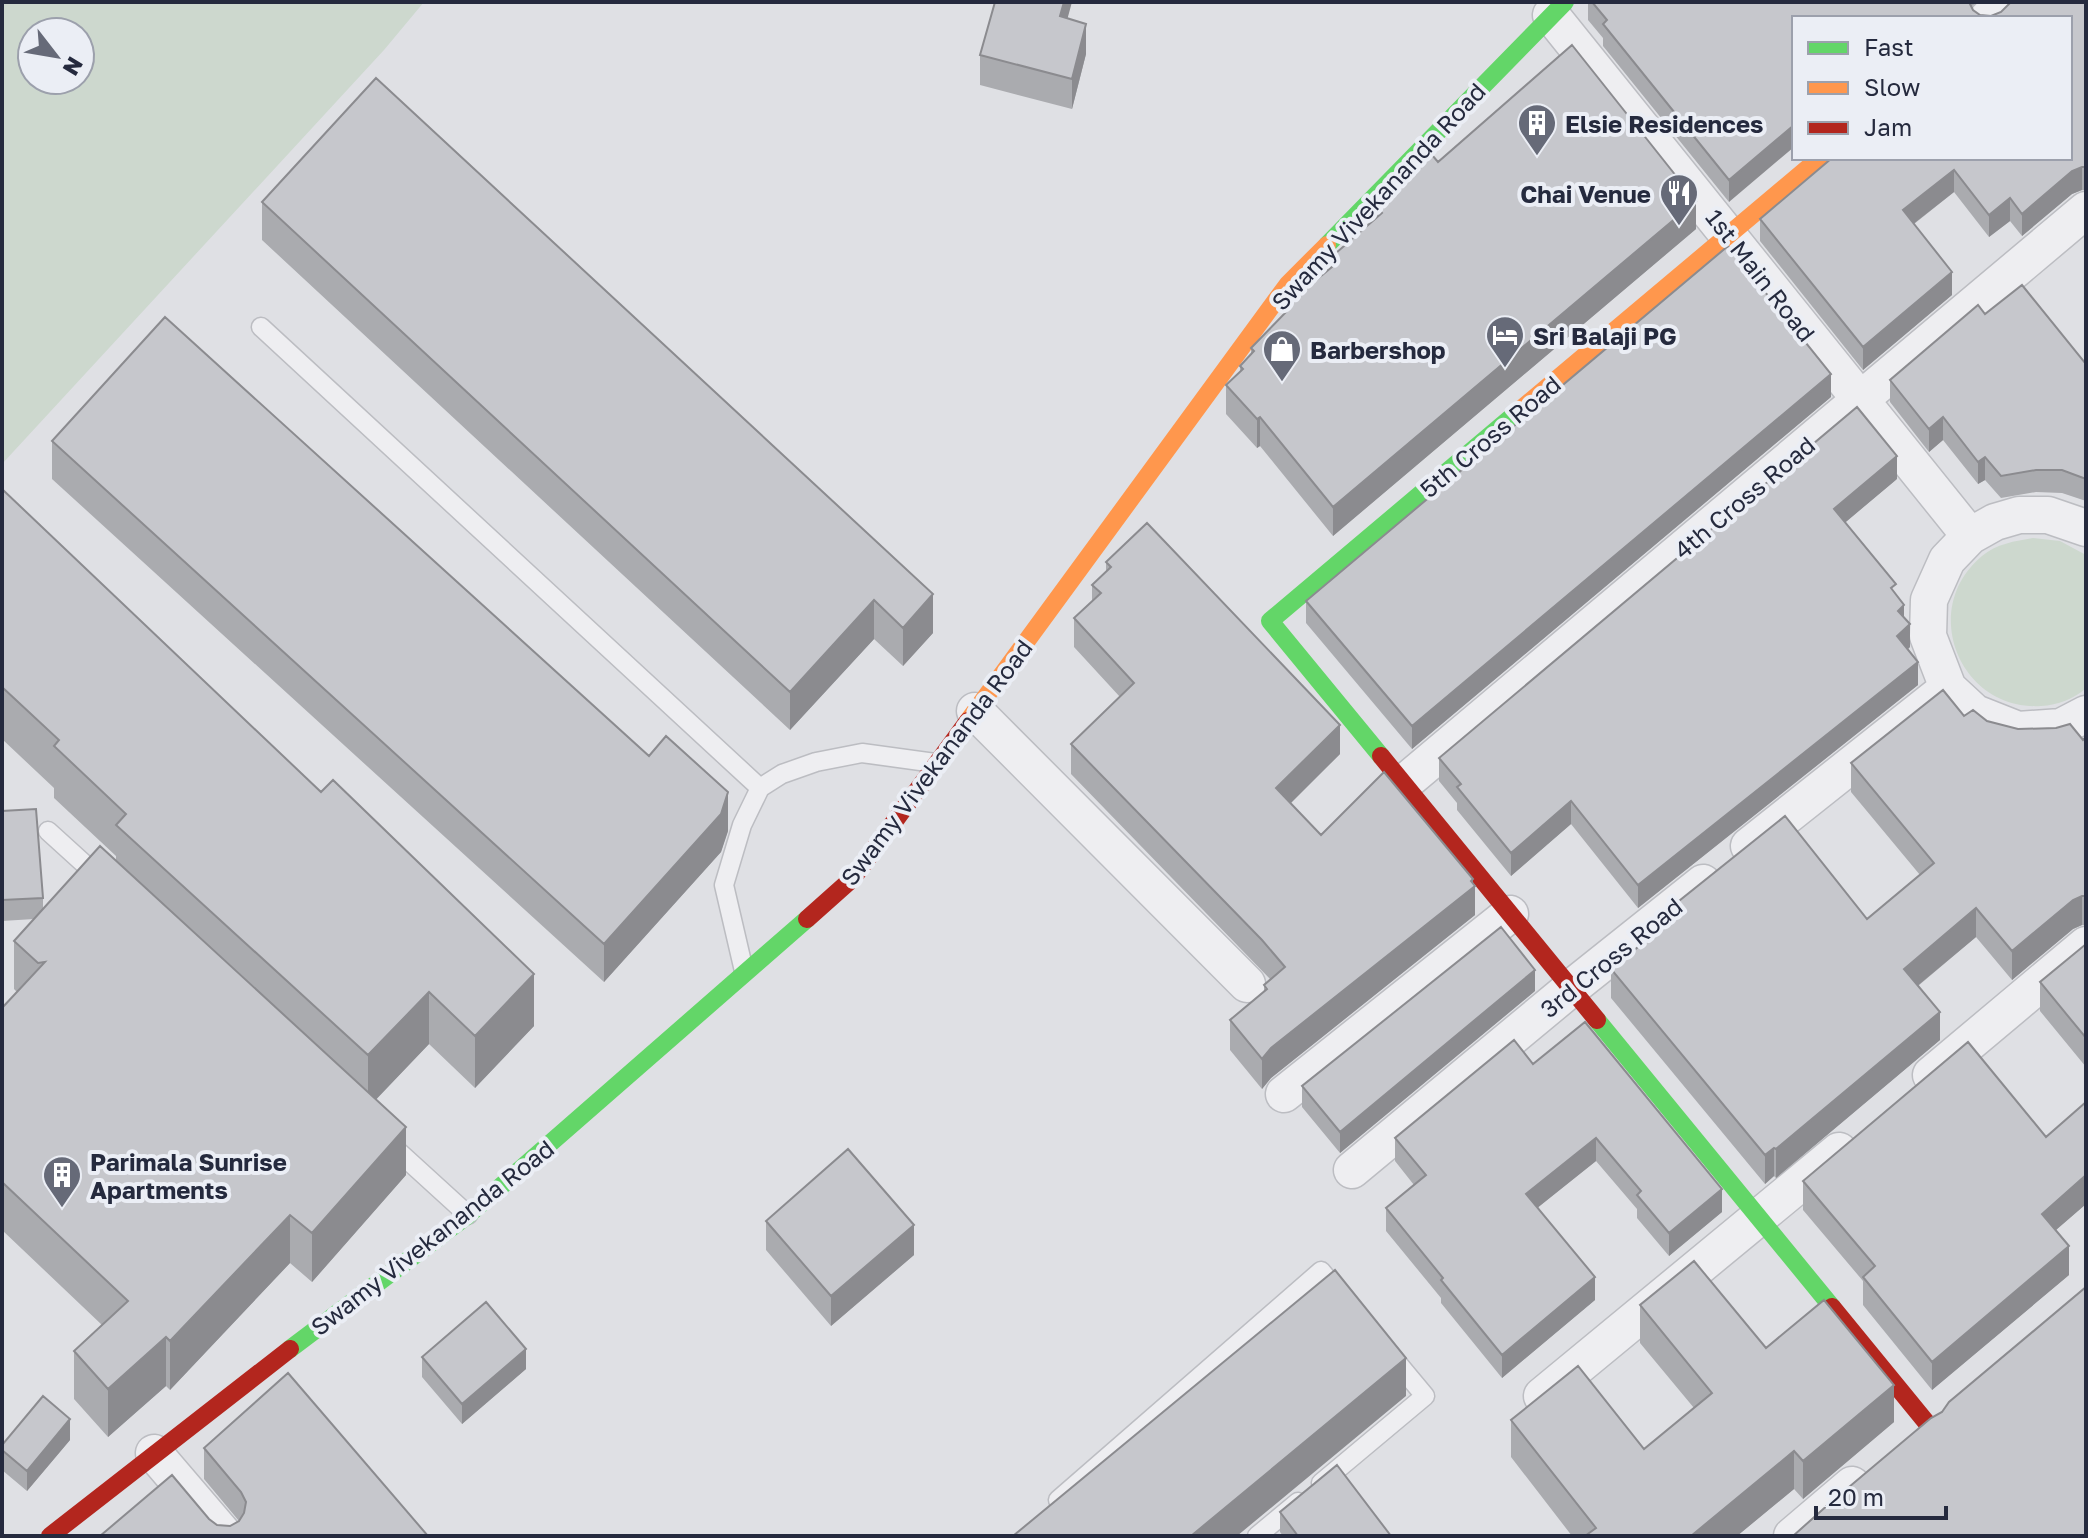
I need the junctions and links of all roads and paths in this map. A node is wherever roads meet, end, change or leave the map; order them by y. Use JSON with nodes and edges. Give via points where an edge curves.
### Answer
{"nodes":[{"id":1,"x":2007,"y":2,"type":"edge"},
{"id":2,"x":1558,"y":9,"type":"edge"},
{"id":3,"x":1990,"y":16,"type":"edge"},
{"id":4,"x":1818,"y":160,"type":"edge"},
{"id":5,"x":2086,"y":210,"type":"edge"},
{"id":6,"x":1729,"y":234,"type":"junction"},
{"id":7,"x":261,"y":327,"type":"dead end"},
{"id":8,"x":1859,"y":400,"type":"junction"},
{"id":9,"x":2086,"y":528,"type":"edge"},
{"id":10,"x":1970,"y":536,"type":"junction"},
{"id":11,"x":1948,"y":688,"type":"junction"},
{"id":12,"x":975,"y":711,"type":"junction"},
{"id":13,"x":2086,"y":714,"type":"edge"},
{"id":14,"x":937,"y":764,"type":"junction"},
{"id":15,"x":1403,"y":784,"type":"junction"},
{"id":16,"x":760,"y":788,"type":"junction"},
{"id":17,"x":48,"y":831,"type":"dead end"},
{"id":18,"x":117,"y":894,"type":"edge"},
{"id":19,"x":1510,"y":914,"type":"junction"},
{"id":20,"x":2086,"y":945,"type":"edge"},
{"id":21,"x":745,"y":975,"type":"junction"},
{"id":22,"x":1247,"y":984,"type":"dead end"},
{"id":23,"x":1570,"y":989,"type":"junction"},
{"id":24,"x":1284,"y":1094,"type":"dead end"},
{"id":25,"x":1904,"y":1097,"type":"edge"},
{"id":26,"x":372,"y":1127,"type":"edge"},
{"id":27,"x":1868,"y":1127,"type":"edge"},
{"id":28,"x":1352,"y":1170,"type":"dead end"},
{"id":29,"x":468,"y":1215,"type":"junction"},
{"id":30,"x":1759,"y":1219,"type":"junction"},
{"id":31,"x":1350,"y":1305,"type":"edge"},
{"id":32,"x":1378,"y":1339,"type":"edge"},
{"id":33,"x":1535,"y":1402,"type":"edge"},
{"id":34,"x":1915,"y":1432,"type":"joint"},
{"id":35,"x":154,"y":1453,"type":"junction"},
{"id":36,"x":1039,"y":1516,"type":"edge"},
{"id":37,"x":50,"y":1536,"type":"edge"},
{"id":38,"x":225,"y":1536,"type":"edge"},
{"id":39,"x":1257,"y":1536,"type":"edge"},
{"id":40,"x":1792,"y":1536,"type":"edge"}],
"edges":[{"from":1,"to":3,"type":"street"},
{"from":2,"to":6,"type":"street","name":"1st Main Road"},
{"from":2,"to":12,"type":"street","name":"Swamy Vivekananda Road","via":[[1288,284]]},
{"from":4,"to":6,"type":"street","name":"5th Cross Road"},
{"from":5,"to":8,"type":"street","name":"4th Cross Road"},
{"from":6,"to":8,"type":"street","name":"1st Main Road"},
{"from":6,"to":15,"type":"street","name":"5th Cross Road","via":[[1270,621]]},
{"from":7,"to":16,"type":"lane"},
{"from":8,"to":10,"type":"street","name":"1st Main Road"},
{"from":8,"to":15,"type":"street","name":"4th Cross Road"},
{"from":9,"to":10,"type":"street","via":[[2048,515],[2019,515]]},
{"from":10,"to":11,"type":"street","via":[[1947,560],[1929,600],[1928,636]]},
{"from":11,"to":13,"type":"street","via":[[1975,713],[2018,730],[2061,727]]},
{"from":11,"to":23,"type":"street","name":"3rd Cross Road"},
{"from":12,"to":14,"type":"street","name":"Swamy Vivekananda Road"},
{"from":12,"to":22,"type":"street"},
{"from":14,"to":16,"type":"lane","via":[[862,753],[816,762]]},
{"from":14,"to":21,"type":"street","name":"Swamy Vivekananda Road","via":[[853,878]]},
{"from":15,"to":19,"type":"street"},
{"from":16,"to":21,"type":"lane","via":[[742,825],[724,885]]},
{"from":17,"to":18,"type":"lane"},
{"from":19,"to":23,"type":"street"},
{"from":19,"to":24,"type":"street"},
{"from":20,"to":25,"type":"street"},
{"from":21,"to":29,"type":"street","name":"Swamy Vivekananda Road"},
{"from":23,"to":28,"type":"street","name":"3rd Cross Road"},
{"from":23,"to":30,"type":"street"},
{"from":26,"to":29,"type":"lane"},
{"from":27,"to":30,"type":"street"},
{"from":29,"to":35,"type":"street","name":"Swamy Vivekananda Road"},
{"from":30,"to":33,"type":"street"},
{"from":30,"to":34,"type":"street"},
{"from":31,"to":36,"type":"lane","via":[[1321,1271]]},
{"from":32,"to":39,"type":"lane","via":[[1425,1396]]},
{"from":34,"to":40,"type":"street"},
{"from":35,"to":37,"type":"street","name":"Swamy Vivekananda Road"},
{"from":35,"to":38,"type":"street"}]}
